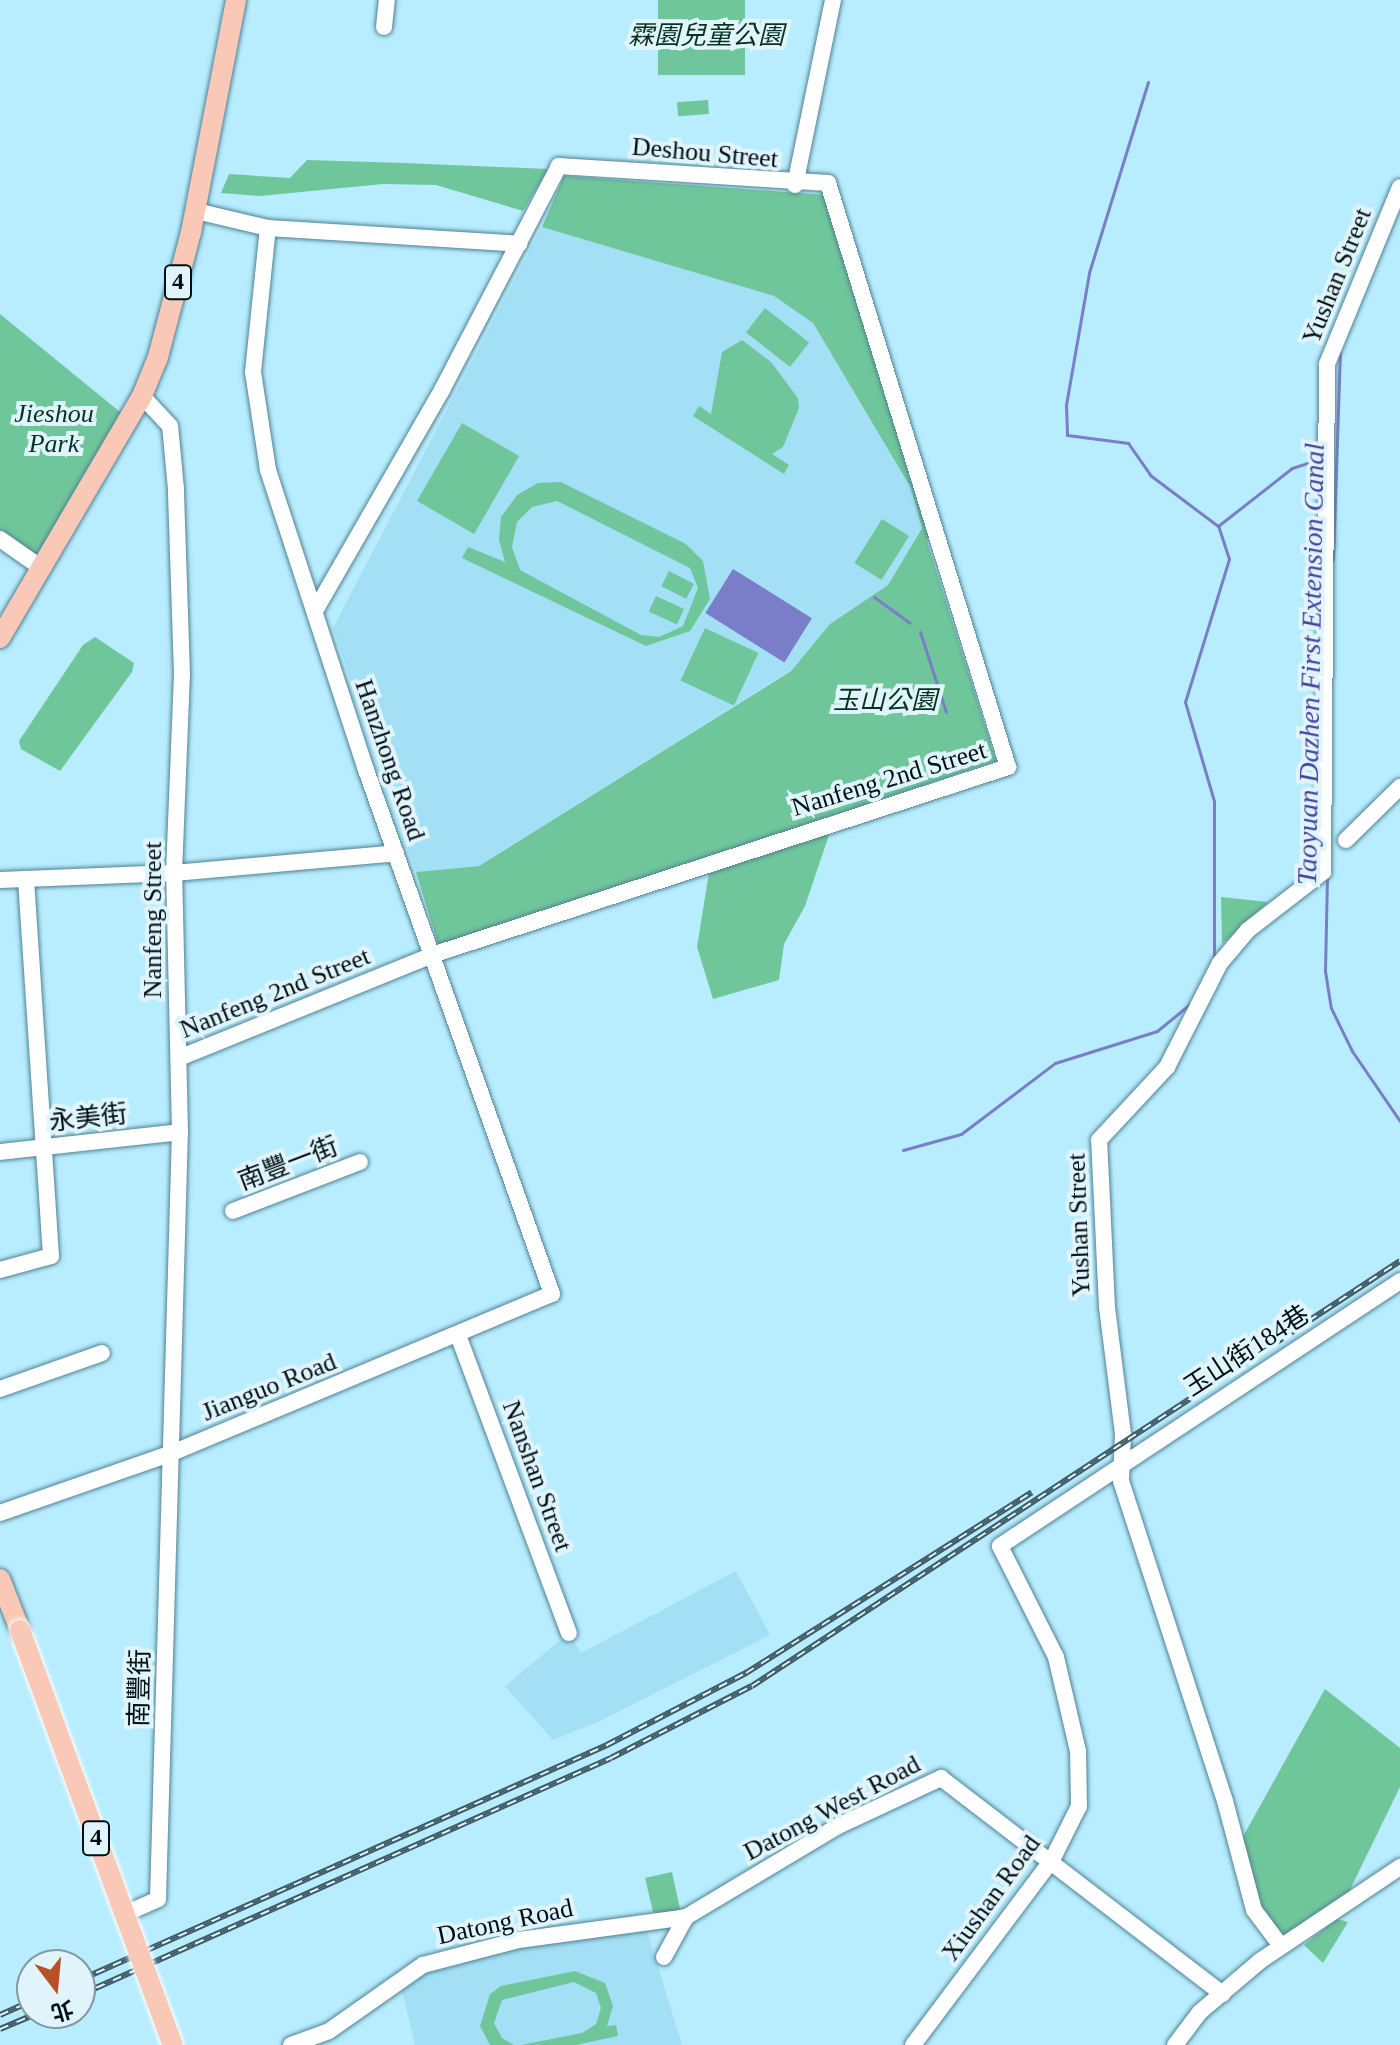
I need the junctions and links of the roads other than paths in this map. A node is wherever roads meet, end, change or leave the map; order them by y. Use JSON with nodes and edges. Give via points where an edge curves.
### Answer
{"nodes":[{"id":1,"x":236,"y":0,"type":"edge"},
{"id":2,"x":387,"y":0,"type":"edge"},
{"id":3,"x":833,"y":0,"type":"edge"},
{"id":4,"x":384,"y":27,"type":"dead end"},
{"id":5,"x":795,"y":185,"type":"junction"},
{"id":6,"x":1400,"y":187,"type":"edge"},
{"id":7,"x":196,"y":211,"type":"junction"},
{"id":8,"x":268,"y":228,"type":"junction"},
{"id":9,"x":519,"y":244,"type":"junction"},
{"id":10,"x":142,"y":396,"type":"junction"},
{"id":11,"x":0,"y":539,"type":"edge"},
{"id":12,"x":43,"y":569,"type":"junction"},
{"id":13,"x":316,"y":609,"type":"junction"},
{"id":14,"x":0,"y":638,"type":"edge"},
{"id":15,"x":1400,"y":787,"type":"edge"},
{"id":16,"x":1346,"y":840,"type":"dead end"},
{"id":17,"x":396,"y":853,"type":"junction"},
{"id":18,"x":174,"y":873,"type":"junction"},
{"id":19,"x":26,"y":879,"type":"junction"},
{"id":20,"x":0,"y":880,"type":"edge"},
{"id":21,"x":435,"y":954,"type":"junction"},
{"id":22,"x":179,"y":1058,"type":"junction"},
{"id":23,"x":180,"y":1132,"type":"junction"},
{"id":24,"x":42,"y":1147,"type":"junction"},
{"id":25,"x":0,"y":1152,"type":"edge"},
{"id":26,"x":360,"y":1162,"type":"dead end"},
{"id":27,"x":233,"y":1211,"type":"dead end"},
{"id":28,"x":0,"y":1270,"type":"edge"},
{"id":29,"x":1400,"y":1281,"type":"edge"},
{"id":30,"x":552,"y":1294,"type":"joint"},
{"id":31,"x":458,"y":1335,"type":"junction"},
{"id":32,"x":102,"y":1353,"type":"dead end"},
{"id":33,"x":0,"y":1389,"type":"edge"},
{"id":34,"x":167,"y":1455,"type":"junction"},
{"id":35,"x":1121,"y":1462,"type":"junction"},
{"id":36,"x":0,"y":1513,"type":"edge"},
{"id":37,"x":0,"y":1579,"type":"edge"},
{"id":38,"x":569,"y":1633,"type":"dead end"},
{"id":39,"x":1052,"y":1860,"type":"junction"},
{"id":40,"x":1400,"y":1867,"type":"edge"},
{"id":41,"x":136,"y":1909,"type":"dead end"},
{"id":42,"x":686,"y":1917,"type":"junction"},
{"id":43,"x":1281,"y":1946,"type":"junction"},
{"id":44,"x":664,"y":1957,"type":"dead end"},
{"id":45,"x":1223,"y":1994,"type":"junction"},
{"id":46,"x":173,"y":2045,"type":"edge"},
{"id":47,"x":291,"y":2045,"type":"edge"},
{"id":48,"x":913,"y":2045,"type":"edge"},
{"id":49,"x":1175,"y":2045,"type":"edge"}],
"edges":[{"from":1,"to":7,"type":"main road","number":"4"},
{"from":2,"to":4,"type":"street"},
{"from":3,"to":5,"type":"street","name":"Deshou Street"},
{"from":5,"to":9,"type":"street","name":"Deshou Street","via":[[559,166]]},
{"from":5,"to":21,"type":"street","name":"Nanfeng 2nd Street","via":[[828,183],[1008,767]]},
{"from":6,"to":35,"type":"street","name":"Yushan Street","via":[[1327,364],[1323,872],[1248,930],[1220,963],[1167,1067],[1099,1140]]},
{"from":7,"to":8,"type":"street"},
{"from":7,"to":10,"type":"main road","number":"4","via":[[158,357]]},
{"from":8,"to":9,"type":"street"},
{"from":8,"to":13,"type":"street","name":"Hanzhong Road","via":[[253,333],[257,408],[268,470]]},
{"from":9,"to":13,"type":"street","name":"Deshou Street"},
{"from":10,"to":12,"type":"main road","number":"4"},
{"from":10,"to":18,"type":"street","name":"Nanfeng Street","via":[[170,426],[176,489],[182,674]]},
{"from":11,"to":12,"type":"street"},
{"from":12,"to":14,"type":"main road","number":"4"},
{"from":13,"to":17,"type":"street","name":"Hanzhong Road"},
{"from":15,"to":16,"type":"street"},
{"from":17,"to":18,"type":"street"},
{"from":17,"to":21,"type":"street","name":"Hanzhong Road"},
{"from":18,"to":19,"type":"street"},
{"from":18,"to":22,"type":"street","name":"Nanfeng Street"},
{"from":19,"to":20,"type":"street"},
{"from":19,"to":24,"type":"street"},
{"from":21,"to":22,"type":"street","name":"Nanfeng 2nd Street"},
{"from":21,"to":30,"type":"street","name":"Hanzhong Road"},
{"from":22,"to":23,"type":"street","name":"Nanfeng Street"},
{"from":23,"to":24,"type":"street","name":"永美街"},
{"from":23,"to":34,"type":"street","name":"Nanfeng Street"},
{"from":24,"to":25,"type":"street","name":"永美街"},
{"from":24,"to":28,"type":"street","via":[[51,1256]]},
{"from":26,"to":27,"type":"street","name":"南豐一街"},
{"from":29,"to":35,"type":"street","name":"玉山街184巷"},
{"from":30,"to":31,"type":"street","name":"Jianguo Road"},
{"from":31,"to":34,"type":"street","name":"Jianguo Road"},
{"from":31,"to":38,"type":"street","name":"Nanshan Street"},
{"from":32,"to":33,"type":"street"},
{"from":34,"to":36,"type":"street","name":"Jianguo Road"},
{"from":34,"to":41,"type":"street","name":"南豐街","via":[[158,1899]]},
{"from":35,"to":39,"type":"street","name":"Xiushan Road","via":[[1000,1546],[1056,1657],[1078,1751],[1079,1806]]},
{"from":35,"to":43,"type":"street","name":"Yushan Street","via":[[1121,1481],[1225,1801],[1254,1910]]},
{"from":37,"to":46,"type":"main road","number":"4","bridge":true},
{"from":39,"to":42,"type":"street","name":"Datong West Road","via":[[941,1778],[829,1831]]},
{"from":39,"to":45,"type":"street","name":"Datong West Road"},
{"from":39,"to":48,"type":"street","name":"Xiushan Road"},
{"from":40,"to":43,"type":"street"},
{"from":42,"to":44,"type":"street"},
{"from":42,"to":47,"type":"street","via":[[519,1940],[423,1965],[329,2031]]},
{"from":43,"to":45,"type":"street"},
{"from":45,"to":49,"type":"street"}]}
